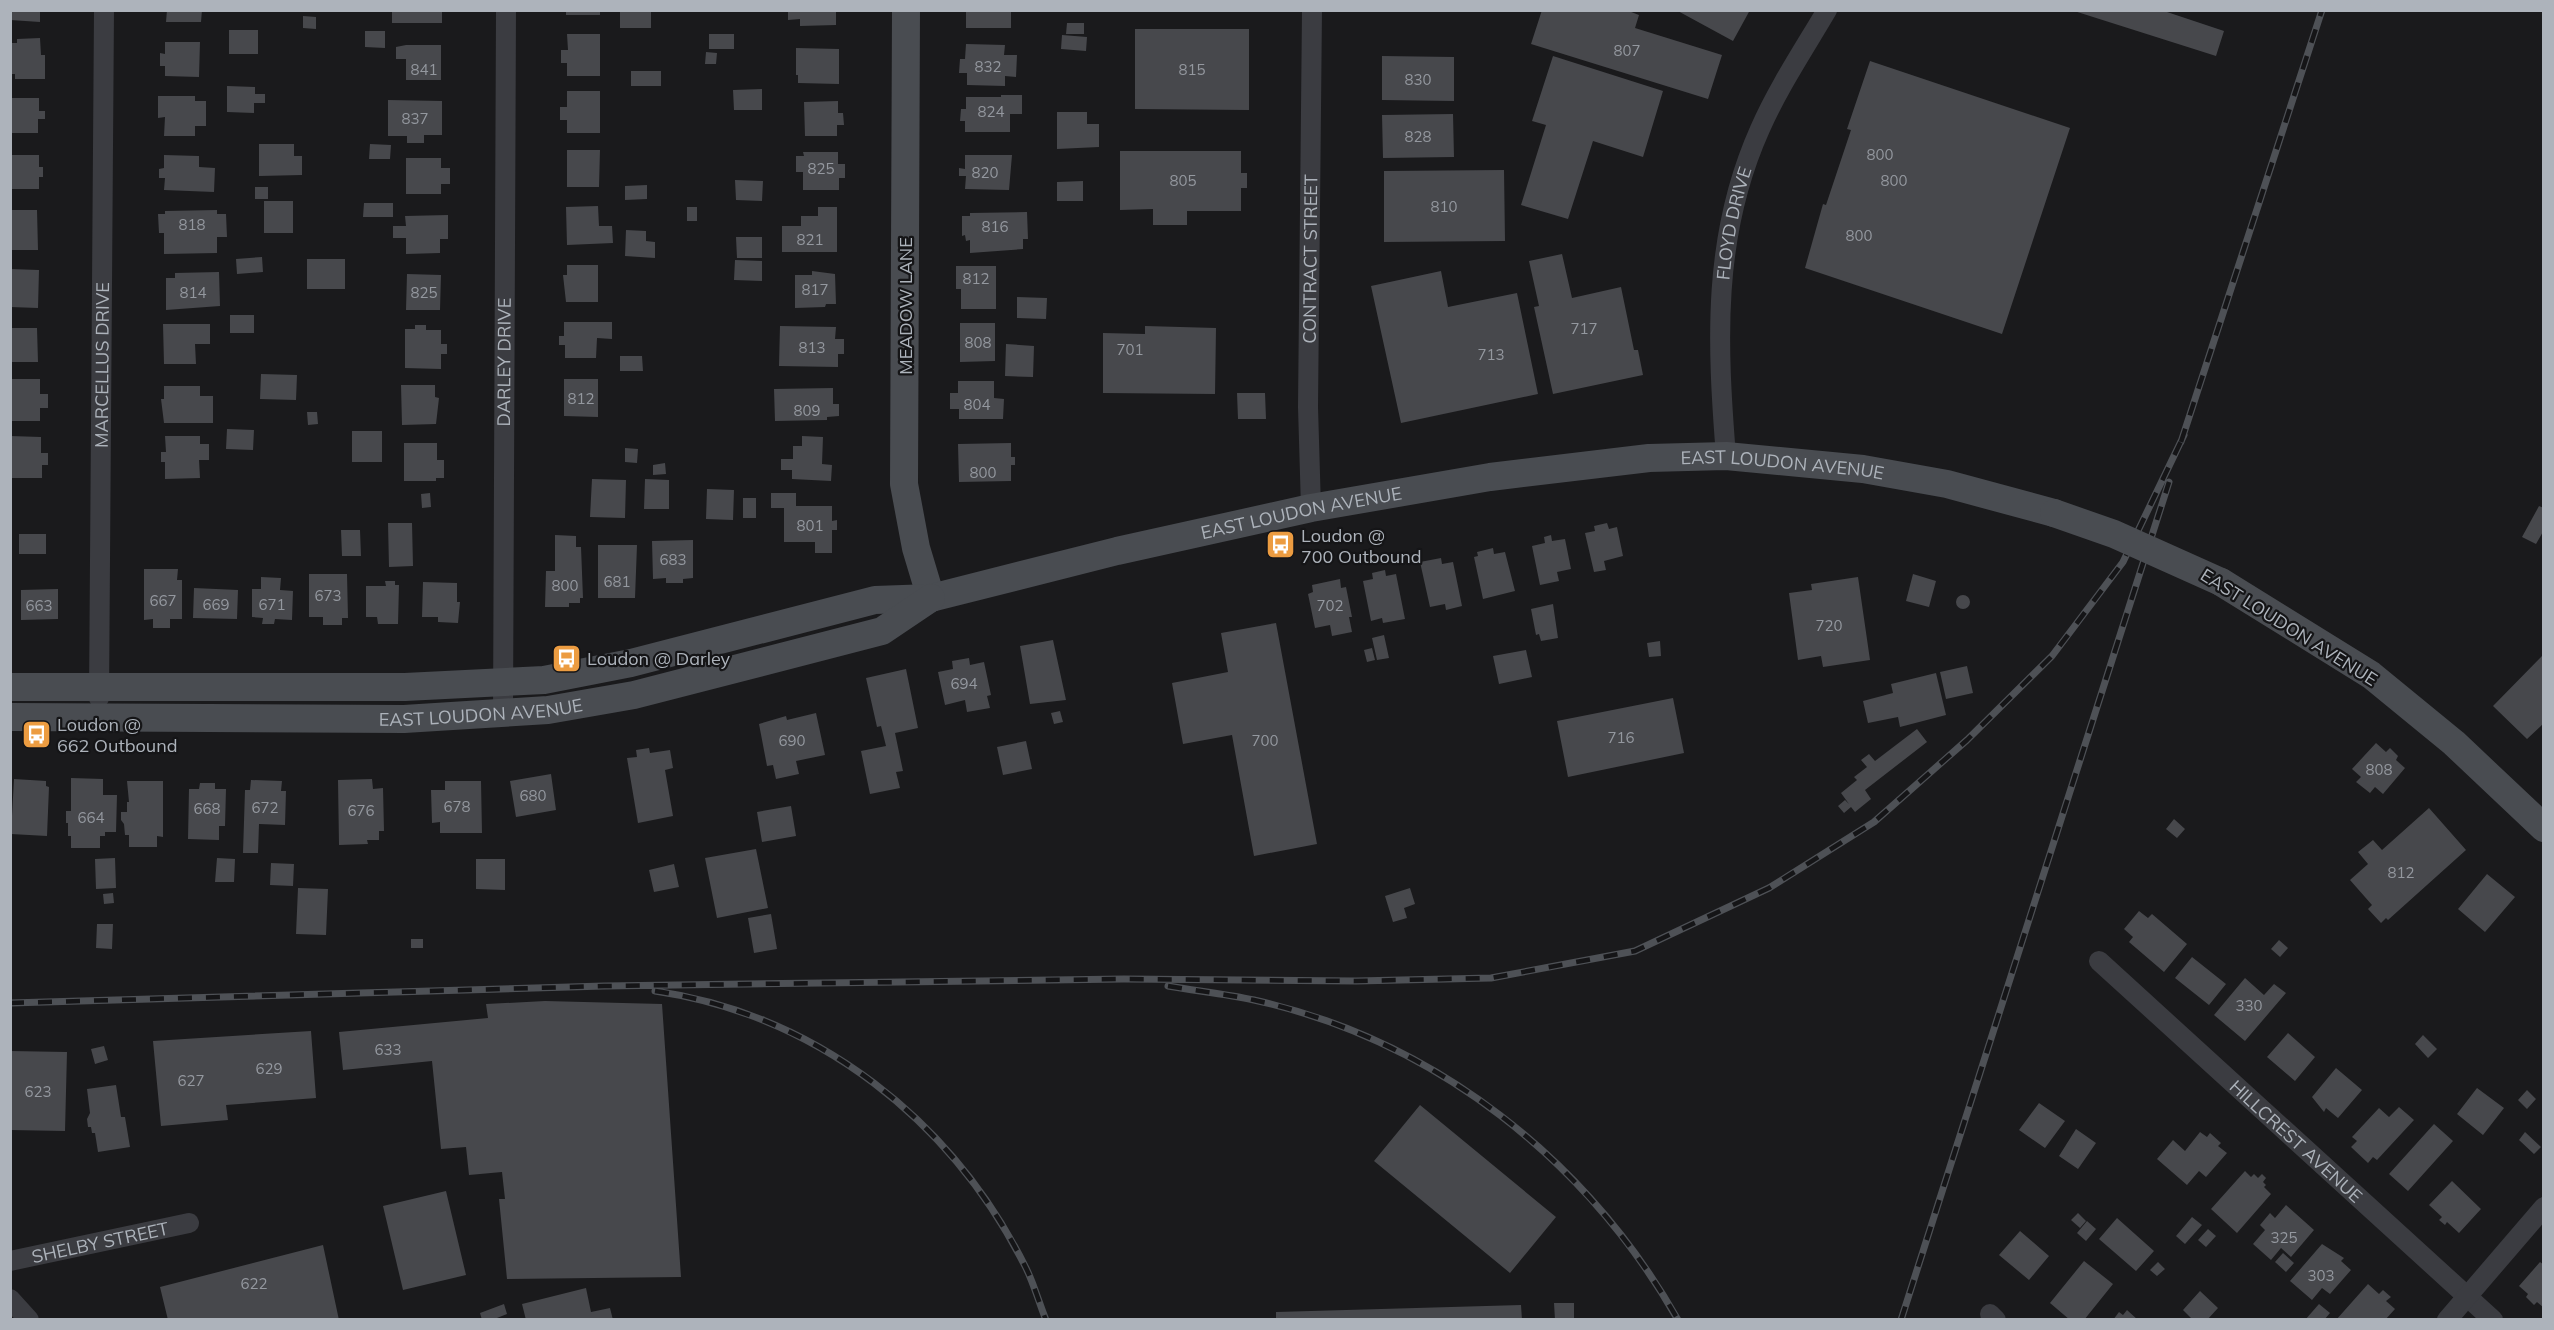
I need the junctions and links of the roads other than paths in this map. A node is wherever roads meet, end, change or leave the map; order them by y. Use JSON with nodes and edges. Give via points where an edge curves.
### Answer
{"nodes":[{"id":1,"x":104,"y":10,"type":"edge"},
{"id":2,"x":507,"y":10,"type":"edge"},
{"id":3,"x":906,"y":10,"type":"edge"},
{"id":4,"x":1312,"y":10,"type":"edge"},
{"id":5,"x":1827,"y":10,"type":"edge"},
{"id":6,"x":1726,"y":456,"type":"junction"},
{"id":7,"x":1311,"y":508,"type":"junction"},
{"id":8,"x":931,"y":598,"type":"junction"},
{"id":9,"x":503,"y":684,"type":"junction"},
{"id":10,"x":10,"y":687,"type":"edge"},
{"id":11,"x":99,"y":687,"type":"junction"},
{"id":12,"x":503,"y":714,"type":"junction"},
{"id":13,"x":10,"y":717,"type":"edge"},
{"id":14,"x":99,"y":718,"type":"junction"},
{"id":15,"x":2542,"y":822,"type":"edge"},
{"id":16,"x":2099,"y":962,"type":"dead end"},
{"id":17,"x":2544,"y":1207,"type":"edge"},
{"id":18,"x":189,"y":1222,"type":"dead end"},
{"id":19,"x":10,"y":1262,"type":"edge"},
{"id":20,"x":2467,"y":1296,"type":"junction"},
{"id":21,"x":10,"y":1299,"type":"edge"},
{"id":22,"x":29,"y":1320,"type":"edge"},
{"id":23,"x":2447,"y":1320,"type":"edge"},
{"id":24,"x":2493,"y":1320,"type":"edge"}],
"edges":[{"from":1,"to":11,"type":"street","name":"MARCELLUS DRIVE"},
{"from":2,"to":9,"type":"street","name":"DARLEY DRIVE"},
{"from":3,"to":8,"type":"main road","name":"MEADOW LANE","via":[[904,484],[916,548]]},
{"from":4,"to":7,"type":"street","name":"CONTRACT STREET","via":[[1308,407]]},
{"from":5,"to":6,"type":"street","name":"FLOYD DRIVE","via":[[1760,129],[1739,182],[1726,237],[1719,365]]},
{"from":6,"to":7,"type":"main road","name":"EAST LOUDON AVENUE","via":[[1649,458],[1557,467]]},
{"from":6,"to":15,"type":"main road","name":"EAST LOUDON AVENUE","bridge":true,"via":[[1873,471],[1947,484],[2114,534],[2222,582],[2371,675]]},
{"from":7,"to":8,"type":"main road","name":"EAST LOUDON AVENUE"},
{"from":8,"to":9,"type":"main road","name":"EAST LOUDON AVENUE","via":[[875,600],[631,663]]},
{"from":8,"to":12,"type":"main road","name":"EAST LOUDON AVENUE","via":[[882,631],[634,695]]},
{"from":9,"to":11,"type":"main road","name":"EAST LOUDON AVENUE"},
{"from":9,"to":12,"type":"street","name":"DARLEY DRIVE"},
{"from":10,"to":11,"type":"main road","name":"EAST LOUDON AVENUE"},
{"from":11,"to":14,"type":"street","name":"MARCELLUS DRIVE"},
{"from":12,"to":14,"type":"main road","name":"EAST LOUDON AVENUE","via":[[404,719]]},
{"from":13,"to":14,"type":"main road","name":"EAST LOUDON AVENUE"},
{"from":16,"to":20,"type":"street","name":"HILLCREST AVENUE"},
{"from":17,"to":20,"type":"street"},
{"from":18,"to":19,"type":"street","name":"SHELBY STREET"},
{"from":20,"to":23,"type":"street"},
{"from":20,"to":24,"type":"street","name":"HILLCREST AVENUE"},
{"from":21,"to":22,"type":"street"}]}
